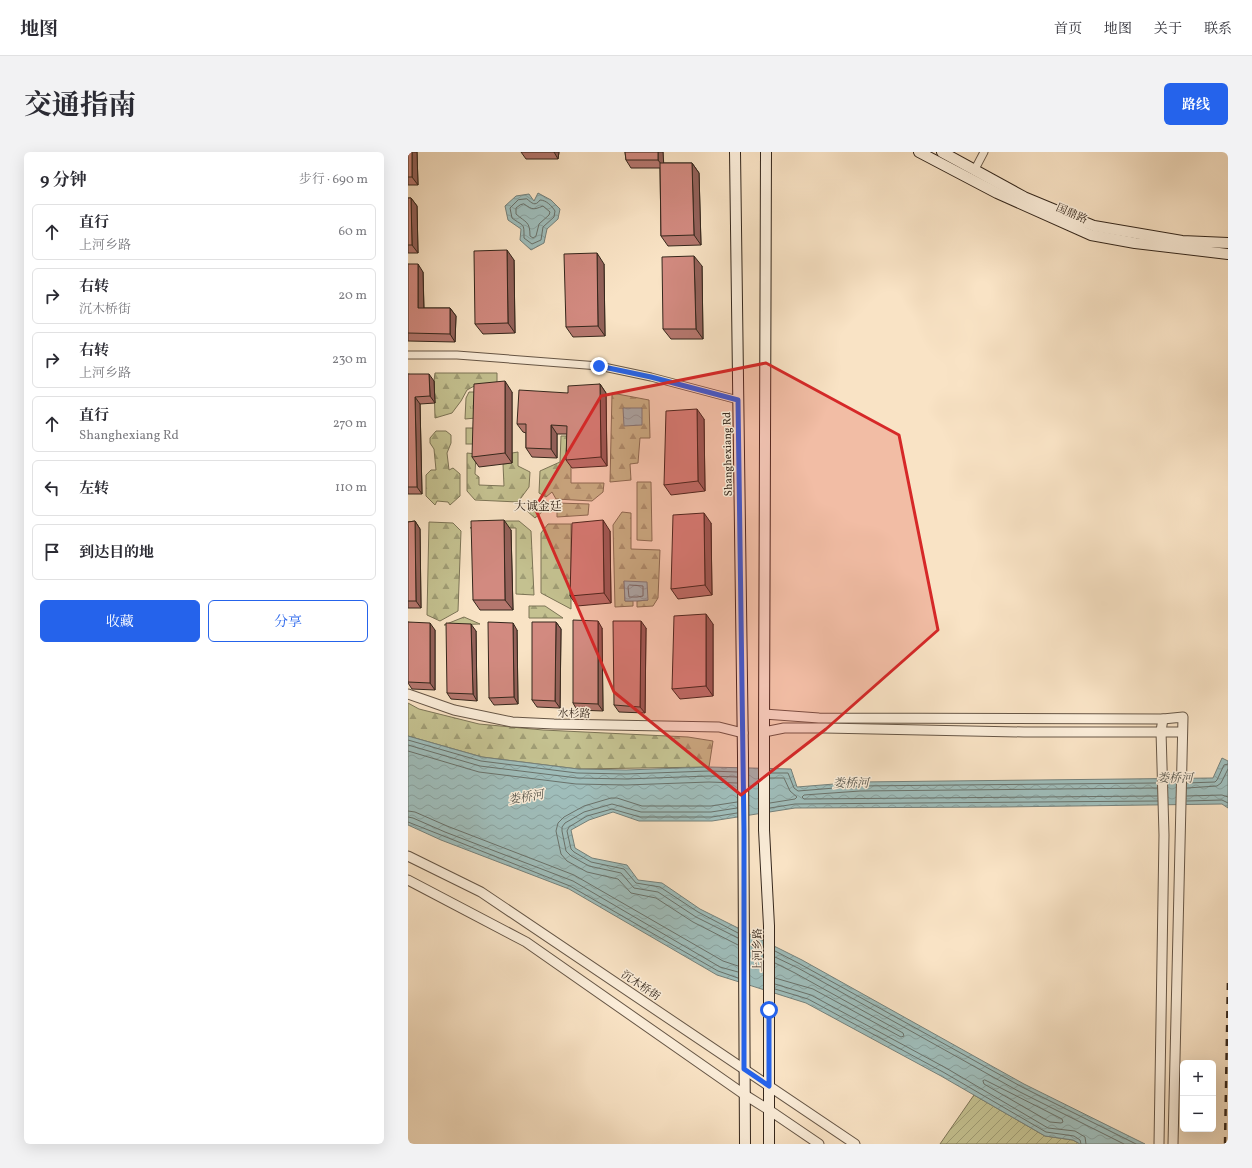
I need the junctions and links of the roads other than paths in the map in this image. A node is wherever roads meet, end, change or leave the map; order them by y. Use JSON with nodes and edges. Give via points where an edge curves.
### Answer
{"nodes":[{"id":1,"x":735,"y":152,"type":"edge"},
{"id":2,"x":766,"y":152,"type":"edge"},
{"id":3,"x":919,"y":152,"type":"edge"},
{"id":4,"x":942,"y":152,"type":"edge"},
{"id":5,"x":984,"y":152,"type":"edge"},
{"id":6,"x":974,"y":171,"type":"junction"},
{"id":7,"x":1228,"y":243,"type":"edge"},
{"id":8,"x":1228,"y":254,"type":"edge"},
{"id":9,"x":408,"y":355,"type":"edge"},
{"id":10,"x":738,"y":400,"type":"junction"},
{"id":11,"x":408,"y":694,"type":"edge"},
{"id":12,"x":764,"y":714,"type":"junction"},
{"id":13,"x":1163,"y":719,"type":"junction"},
{"id":14,"x":1161,"y":731,"type":"junction"},
{"id":15,"x":764,"y":732,"type":"junction"},
{"id":16,"x":1182,"y":732,"type":"junction"},
{"id":17,"x":743,"y":733,"type":"junction"},
{"id":18,"x":743,"y":756,"type":"joint"},
{"id":19,"x":408,"y":856,"type":"edge"},
{"id":20,"x":408,"y":880,"type":"edge"},
{"id":21,"x":744,"y":1069,"type":"junction"},
{"id":22,"x":769,"y":1086,"type":"junction"},
{"id":23,"x":745,"y":1095,"type":"junction"},
{"id":24,"x":769,"y":1110,"type":"junction"},
{"id":25,"x":745,"y":1144,"type":"edge"},
{"id":26,"x":769,"y":1144,"type":"edge"},
{"id":27,"x":819,"y":1144,"type":"edge"},
{"id":28,"x":855,"y":1144,"type":"edge"},
{"id":29,"x":1159,"y":1144,"type":"edge"},
{"id":30,"x":1173,"y":1144,"type":"edge"}],
"edges":[{"from":1,"to":10,"type":"main road","name":"Shanghexiang Rd"},
{"from":2,"to":12,"type":"main road"},
{"from":3,"to":8,"type":"main road","name":"国鼎路","via":[[997,193],[1091,235]]},
{"from":4,"to":6,"type":"main road","name":"国鼎路"},
{"from":5,"to":6,"type":"street"},
{"from":6,"to":7,"type":"main road","name":"国鼎路","via":[[1024,197],[1094,226],[1182,241]]},
{"from":9,"to":10,"type":"street","via":[[457,355],[599,366]]},
{"from":10,"to":17,"type":"main road","name":"Shanghexiang Rd"},
{"from":11,"to":17,"type":"street","name":"水杉路","via":[[454,710],[512,722],[719,727]]},
{"from":12,"to":13,"type":"street","via":[[819,718]]},
{"from":12,"to":15,"type":"main road"},
{"from":13,"to":14,"type":"street"},
{"from":13,"to":16,"type":"street","via":[[1183,717]]},
{"from":14,"to":15,"type":"street","via":[[1024,732],[784,728]]},
{"from":14,"to":16,"type":"street"},
{"from":14,"to":29,"type":"street","via":[[1164,835]]},
{"from":15,"to":22,"type":"main road","name":"上河乡路","via":[[764,830],[769,926]]},
{"from":16,"to":30,"type":"street"},
{"from":17,"to":18,"type":"main road","name":"Shanghexiang Rd"},
{"from":18,"to":21,"type":"main road","name":"上河乡路"},
{"from":19,"to":21,"type":"street","name":"沉木桥街","via":[[481,892]]},
{"from":20,"to":23,"type":"street","via":[[526,942]]},
{"from":21,"to":22,"type":"street","name":"沉木桥街"},
{"from":21,"to":23,"type":"main road","name":"上河乡路"},
{"from":22,"to":24,"type":"main road","name":"上河乡路"},
{"from":22,"to":28,"type":"street","name":"沉木桥街"},
{"from":23,"to":24,"type":"street"},
{"from":23,"to":25,"type":"main road","name":"上河乡路"},
{"from":24,"to":26,"type":"main road","name":"上河乡路"},
{"from":24,"to":27,"type":"street"}]}
